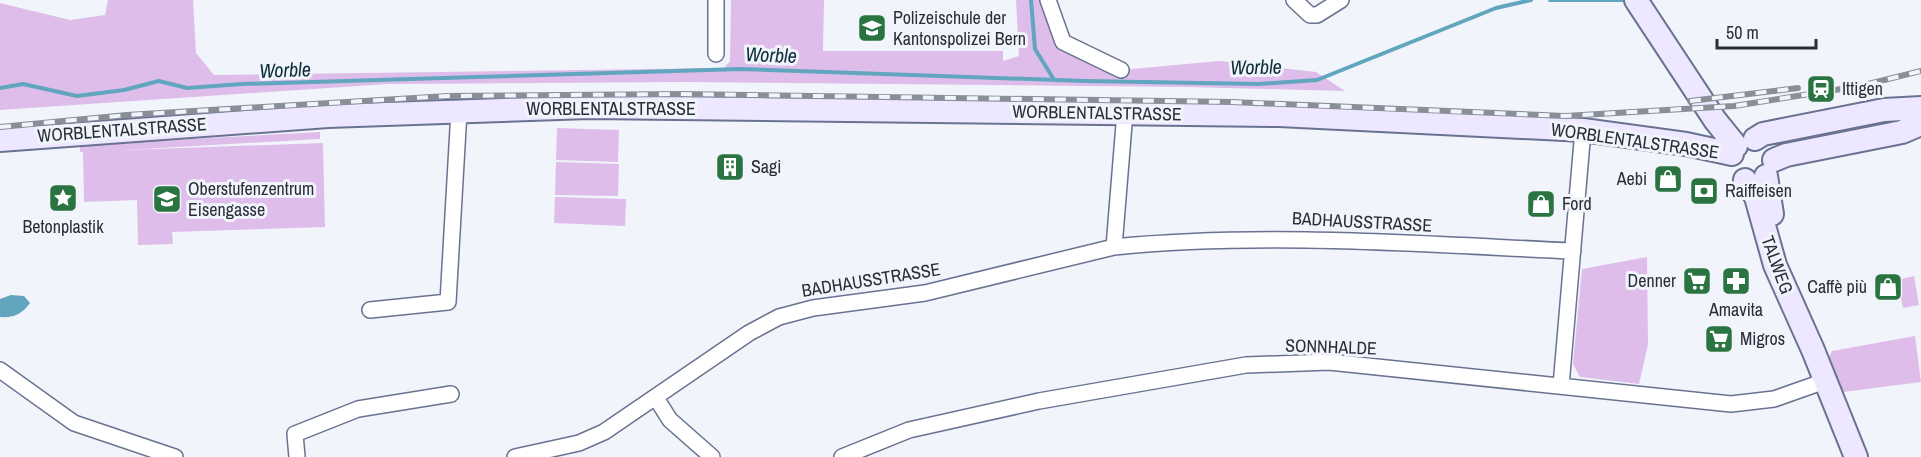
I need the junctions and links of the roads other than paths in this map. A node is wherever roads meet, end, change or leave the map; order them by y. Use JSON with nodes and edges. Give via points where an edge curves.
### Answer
{"nodes":[{"id":1,"x":716,"y":0,"type":"edge"},
{"id":2,"x":1048,"y":0,"type":"edge"},
{"id":3,"x":1294,"y":0,"type":"edge"},
{"id":4,"x":1341,"y":0,"type":"edge"},
{"id":5,"x":1638,"y":3,"type":"edge"},
{"id":6,"x":716,"y":54,"type":"dead end"},
{"id":7,"x":1121,"y":70,"type":"dead end"},
{"id":8,"x":1921,"y":108,"type":"edge"},
{"id":9,"x":459,"y":111,"type":"junction"},
{"id":10,"x":1125,"y":112,"type":"junction"},
{"id":11,"x":1921,"y":114,"type":"edge"},
{"id":12,"x":1921,"y":124,"type":"edge"},
{"id":13,"x":1583,"y":130,"type":"junction"},
{"id":14,"x":0,"y":140,"type":"edge"},
{"id":15,"x":1754,"y":157,"type":"junction"},
{"id":16,"x":1114,"y":247,"type":"junction"},
{"id":17,"x":1573,"y":251,"type":"junction"},
{"id":18,"x":370,"y":310,"type":"dead end"},
{"id":19,"x":0,"y":370,"type":"edge"},
{"id":20,"x":1825,"y":381,"type":"junction"},
{"id":21,"x":1561,"y":386,"type":"junction"},
{"id":22,"x":451,"y":394,"type":"dead end"},
{"id":23,"x":656,"y":398,"type":"junction"},
{"id":24,"x":175,"y":457,"type":"edge"},
{"id":25,"x":297,"y":457,"type":"edge"},
{"id":26,"x":515,"y":457,"type":"edge"},
{"id":27,"x":712,"y":457,"type":"edge"},
{"id":28,"x":842,"y":457,"type":"edge"},
{"id":29,"x":1856,"y":457,"type":"edge"}],
"edges":[{"from":1,"to":6,"type":"street"},
{"from":2,"to":7,"type":"street","via":[[1063,42]]},
{"from":3,"to":4,"type":"street","via":[[1310,15],[1317,15]]},
{"from":5,"to":15,"type":"main road","name":"TALWEG","via":[[1711,114]]},
{"from":8,"to":15,"type":"main road","name":"WORBLENTALSTRASSE","via":[[1884,110],[1763,134]]},
{"from":9,"to":10,"type":"main road","name":"WORBLENTALSTRASSE","via":[[590,107]]},
{"from":9,"to":14,"type":"main road","name":"WORBLENTALSTRASSE","via":[[328,116]]},
{"from":9,"to":18,"type":"street","via":[[448,302]]},
{"from":10,"to":13,"type":"main road","name":"WORBLENTALSTRASSE","via":[[1279,115]]},
{"from":10,"to":16,"type":"street"},
{"from":11,"to":15,"type":"main road","name":"WORBLENTALSTRASSE"},
{"from":12,"to":15,"type":"main road","name":"WORBLENTALSTRASSE","via":[[1902,132]]},
{"from":13,"to":15,"type":"main road","name":"WORBLENTALSTRASSE"},
{"from":13,"to":17,"type":"street"},
{"from":15,"to":20,"type":"main road","name":"TALWEG","via":[[1756,197],[1766,242]]},
{"from":16,"to":17,"type":"street","name":"BADHAUSSTRASSE","via":[[1188,239],[1281,237]]},
{"from":16,"to":23,"type":"street","name":"BADHAUSSTRASSE","via":[[925,293],[813,308],[779,317],[749,333]]},
{"from":17,"to":21,"type":"street"},
{"from":19,"to":24,"type":"street","via":[[74,423]]},
{"from":20,"to":21,"type":"street","name":"SONNHALDE","via":[[1774,399],[1731,404]]},
{"from":20,"to":29,"type":"main road","name":"TALWEG"},
{"from":21,"to":28,"type":"street","name":"SONNHALDE","via":[[1329,362],[1246,365],[1039,401],[930,425]]},
{"from":22,"to":25,"type":"street","via":[[352,411],[296,435]]},
{"from":23,"to":26,"type":"street","name":"BADHAUSSTRASSE","via":[[590,439]]},
{"from":23,"to":27,"type":"street","via":[[670,420]]}]}
